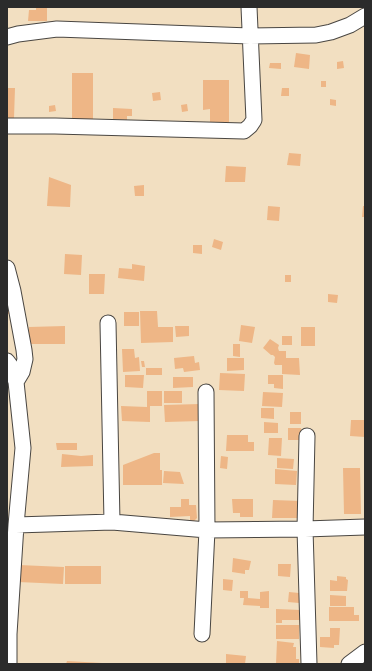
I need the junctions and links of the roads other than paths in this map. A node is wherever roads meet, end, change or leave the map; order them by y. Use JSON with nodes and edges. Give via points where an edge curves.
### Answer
{"nodes":[{"id":1,"x":249,"y":7,"type":"edge"},
{"id":2,"x":365,"y":16,"type":"edge"},
{"id":3,"x":7,"y":36,"type":"edge"},
{"id":4,"x":250,"y":36,"type":"junction"},
{"id":5,"x":7,"y":126,"type":"edge"},
{"id":6,"x":7,"y":268,"type":"edge"},
{"id":7,"x":108,"y":323,"type":"dead end"},
{"id":8,"x":7,"y":361,"type":"edge"},
{"id":9,"x":16,"y":382,"type":"junction"},
{"id":10,"x":206,"y":392,"type":"dead end"},
{"id":11,"x":307,"y":436,"type":"dead end"},
{"id":12,"x":112,"y":522,"type":"junction"},
{"id":13,"x":16,"y":525,"type":"junction"},
{"id":14,"x":365,"y":527,"type":"edge"},
{"id":15,"x":305,"y":529,"type":"junction"},
{"id":16,"x":207,"y":530,"type":"junction"},
{"id":17,"x":202,"y":634,"type":"dead end"},
{"id":18,"x":365,"y":652,"type":"edge"},
{"id":19,"x":9,"y":664,"type":"edge"},
{"id":20,"x":309,"y":664,"type":"edge"},
{"id":21,"x":349,"y":664,"type":"edge"}],
"edges":[{"from":1,"to":4,"type":"street"},
{"from":2,"to":4,"type":"street","via":[[350,25],[316,35]]},
{"from":3,"to":4,"type":"street","via":[[57,29]]},
{"from":4,"to":5,"type":"street","via":[[254,120],[244,131]]},
{"from":6,"to":9,"type":"street","via":[[25,359]]},
{"from":7,"to":12,"type":"street"},
{"from":8,"to":9,"type":"street"},
{"from":9,"to":13,"type":"street","via":[[23,448]]},
{"from":10,"to":16,"type":"street"},
{"from":11,"to":15,"type":"street"},
{"from":12,"to":13,"type":"street"},
{"from":12,"to":16,"type":"street"},
{"from":13,"to":19,"type":"street"},
{"from":14,"to":15,"type":"street"},
{"from":15,"to":16,"type":"street"},
{"from":15,"to":20,"type":"street"},
{"from":16,"to":17,"type":"street"},
{"from":18,"to":21,"type":"street"}]}
